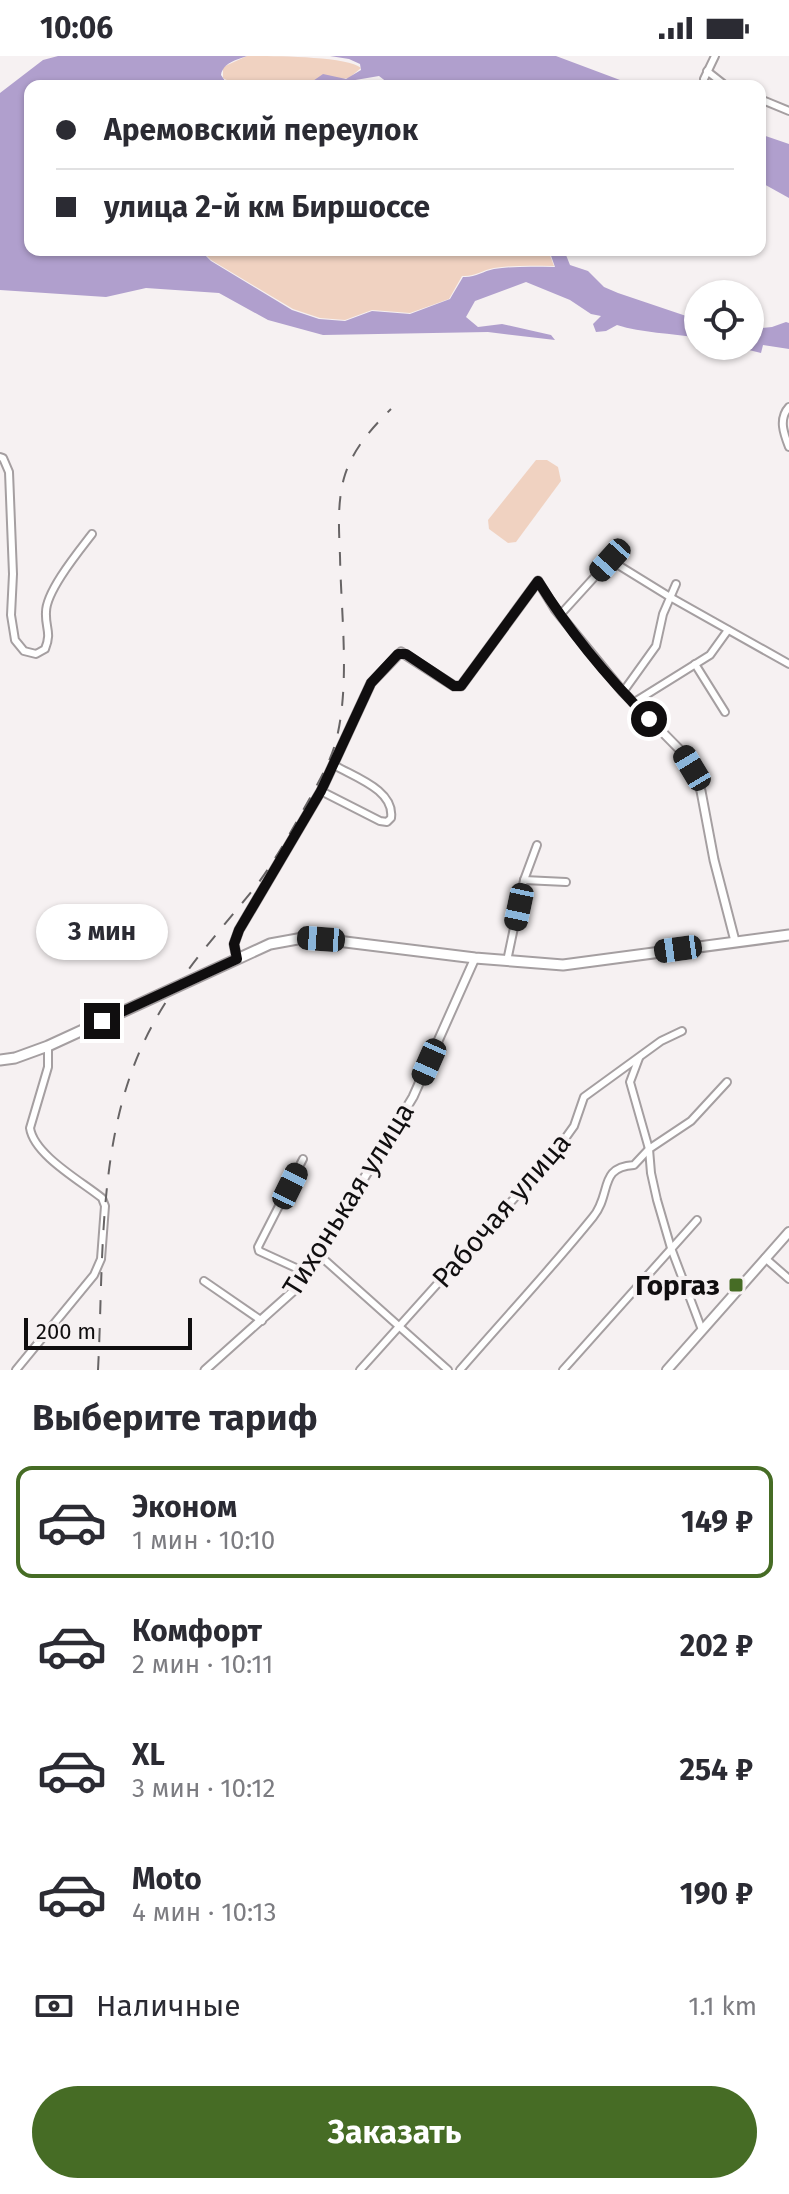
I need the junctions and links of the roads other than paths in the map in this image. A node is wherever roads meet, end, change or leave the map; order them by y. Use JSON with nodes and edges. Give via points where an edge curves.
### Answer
{"nodes":[{"id":1,"x":715,"y":56,"type":"edge"},
{"id":2,"x":707,"y":71,"type":"junction"},
{"id":3,"x":704,"y":79,"type":"dead end"},
{"id":4,"x":718,"y":80,"type":"edge"},
{"id":5,"x":766,"y":101,"type":"edge"},
{"id":6,"x":789,"y":111,"type":"edge"},
{"id":7,"x":789,"y":407,"type":"edge"},
{"id":8,"x":789,"y":447,"type":"edge"},
{"id":9,"x":0,"y":457,"type":"edge"},
{"id":10,"x":92,"y":534,"type":"dead end"},
{"id":11,"x":676,"y":584,"type":"dead end"},
{"id":12,"x":670,"y":597,"type":"junction"},
{"id":13,"x":560,"y":615,"type":"junction"},
{"id":14,"x":728,"y":630,"type":"junction"},
{"id":15,"x":695,"y":664,"type":"junction"},
{"id":16,"x":789,"y":664,"type":"edge"},
{"id":17,"x":623,"y":692,"type":"junction"},
{"id":18,"x":633,"y":703,"type":"junction"},
{"id":19,"x":725,"y":712,"type":"dead end"},
{"id":20,"x":334,"y":765,"type":"junction"},
{"id":21,"x":321,"y":791,"type":"junction"},
{"id":22,"x":537,"y":845,"type":"dead end"},
{"id":23,"x":524,"y":880,"type":"junction"},
{"id":24,"x":566,"y":882,"type":"dead end"},
{"id":25,"x":789,"y":935,"type":"edge"},
{"id":26,"x":735,"y":941,"type":"junction"},
{"id":27,"x":475,"y":958,"type":"junction"},
{"id":28,"x":237,"y":959,"type":"junction"},
{"id":29,"x":507,"y":961,"type":"junction"},
{"id":30,"x":682,"y":1031,"type":"dead end"},
{"id":31,"x":48,"y":1046,"type":"junction"},
{"id":32,"x":641,"y":1054,"type":"junction"},
{"id":33,"x":0,"y":1060,"type":"edge"},
{"id":34,"x":727,"y":1082,"type":"dead end"},
{"id":35,"x":649,"y":1149,"type":"junction"},
{"id":36,"x":303,"y":1159,"type":"dead end"},
{"id":37,"x":697,"y":1220,"type":"dead end"},
{"id":38,"x":789,"y":1232,"type":"edge"},
{"id":39,"x":671,"y":1248,"type":"junction"},
{"id":40,"x":318,"y":1254,"type":"junction"},
{"id":41,"x":765,"y":1258,"type":"junction"},
{"id":42,"x":307,"y":1273,"type":"junction"},
{"id":43,"x":789,"y":1279,"type":"edge"},
{"id":44,"x":204,"y":1281,"type":"dead end"},
{"id":45,"x":262,"y":1321,"type":"junction"},
{"id":46,"x":400,"y":1328,"type":"junction"},
{"id":47,"x":702,"y":1330,"type":"junction"},
{"id":48,"x":16,"y":1370,"type":"edge"},
{"id":49,"x":205,"y":1370,"type":"edge"},
{"id":50,"x":360,"y":1370,"type":"edge"},
{"id":51,"x":448,"y":1370,"type":"edge"},
{"id":52,"x":460,"y":1370,"type":"edge"},
{"id":53,"x":563,"y":1370,"type":"edge"},
{"id":54,"x":667,"y":1370,"type":"edge"}],
"edges":[{"from":1,"to":2,"type":"street"},
{"from":2,"to":3,"type":"street"},
{"from":2,"to":4,"type":"street"},
{"from":5,"to":6,"type":"street"},
{"from":7,"to":8,"type":"street","via":[[782,430]]},
{"from":9,"to":10,"type":"street","via":[[9,472],[11,615],[15,640],[24,651],[36,654],[45,649],[50,596]]},
{"from":11,"to":12,"type":"street"},
{"from":12,"to":13,"type":"street","via":[[610,560]]},
{"from":12,"to":14,"type":"street"},
{"from":12,"to":17,"type":"street","via":[[656,646]]},
{"from":13,"to":17,"type":"street"},
{"from":13,"to":20,"type":"street","via":[[538,581],[461,686],[398,654],[371,683]]},
{"from":14,"to":15,"type":"street","via":[[710,655]]},
{"from":14,"to":16,"type":"street"},
{"from":15,"to":18,"type":"street"},
{"from":15,"to":19,"type":"street"},
{"from":17,"to":18,"type":"street"},
{"from":18,"to":26,"type":"street","via":[[692,768]]},
{"from":20,"to":21,"type":"street"},
{"from":20,"to":21,"type":"street","via":[[386,796],[391,818],[380,821]]},
{"from":21,"to":28,"type":"street","via":[[239,930],[234,944]]},
{"from":22,"to":23,"type":"street"},
{"from":23,"to":24,"type":"street"},
{"from":23,"to":29,"type":"street"},
{"from":25,"to":26,"type":"main road"},
{"from":26,"to":29,"type":"main road","via":[[563,965]]},
{"from":27,"to":28,"type":"main road","via":[[303,938],[270,944]]},
{"from":27,"to":29,"type":"main road"},
{"from":27,"to":40,"type":"street","name":"Тихонькая улица","via":[[413,1097]]},
{"from":28,"to":31,"type":"main road"},
{"from":30,"to":32,"type":"street","name":"Рабочая улица"},
{"from":31,"to":33,"type":"main road"},
{"from":31,"to":48,"type":"street","via":[[31,1138],[42,1153],[102,1198],[101,1259],[94,1275]]},
{"from":32,"to":35,"type":"street","via":[[630,1082]]},
{"from":32,"to":46,"type":"street","name":"Рабочая улица","via":[[584,1097],[574,1126],[554,1154]]},
{"from":34,"to":35,"type":"street","via":[[691,1121]]},
{"from":35,"to":39,"type":"street"},
{"from":35,"to":52,"type":"street","via":[[634,1165],[613,1170],[596,1213]]},
{"from":36,"to":42,"type":"street","via":[[258,1247]]},
{"from":37,"to":39,"type":"street"},
{"from":38,"to":41,"type":"main road"},
{"from":39,"to":47,"type":"street"},
{"from":39,"to":53,"type":"street"},
{"from":40,"to":42,"type":"street","name":"Тихонькая улица"},
{"from":40,"to":46,"type":"street"},
{"from":41,"to":43,"type":"street"},
{"from":41,"to":47,"type":"main road"},
{"from":42,"to":45,"type":"street","name":"Тихонькая улица"},
{"from":44,"to":45,"type":"street"},
{"from":45,"to":49,"type":"street","name":"Тихонькая улица"},
{"from":46,"to":50,"type":"street","name":"Рабочая улица"},
{"from":46,"to":51,"type":"street"},
{"from":47,"to":54,"type":"main road"}]}
